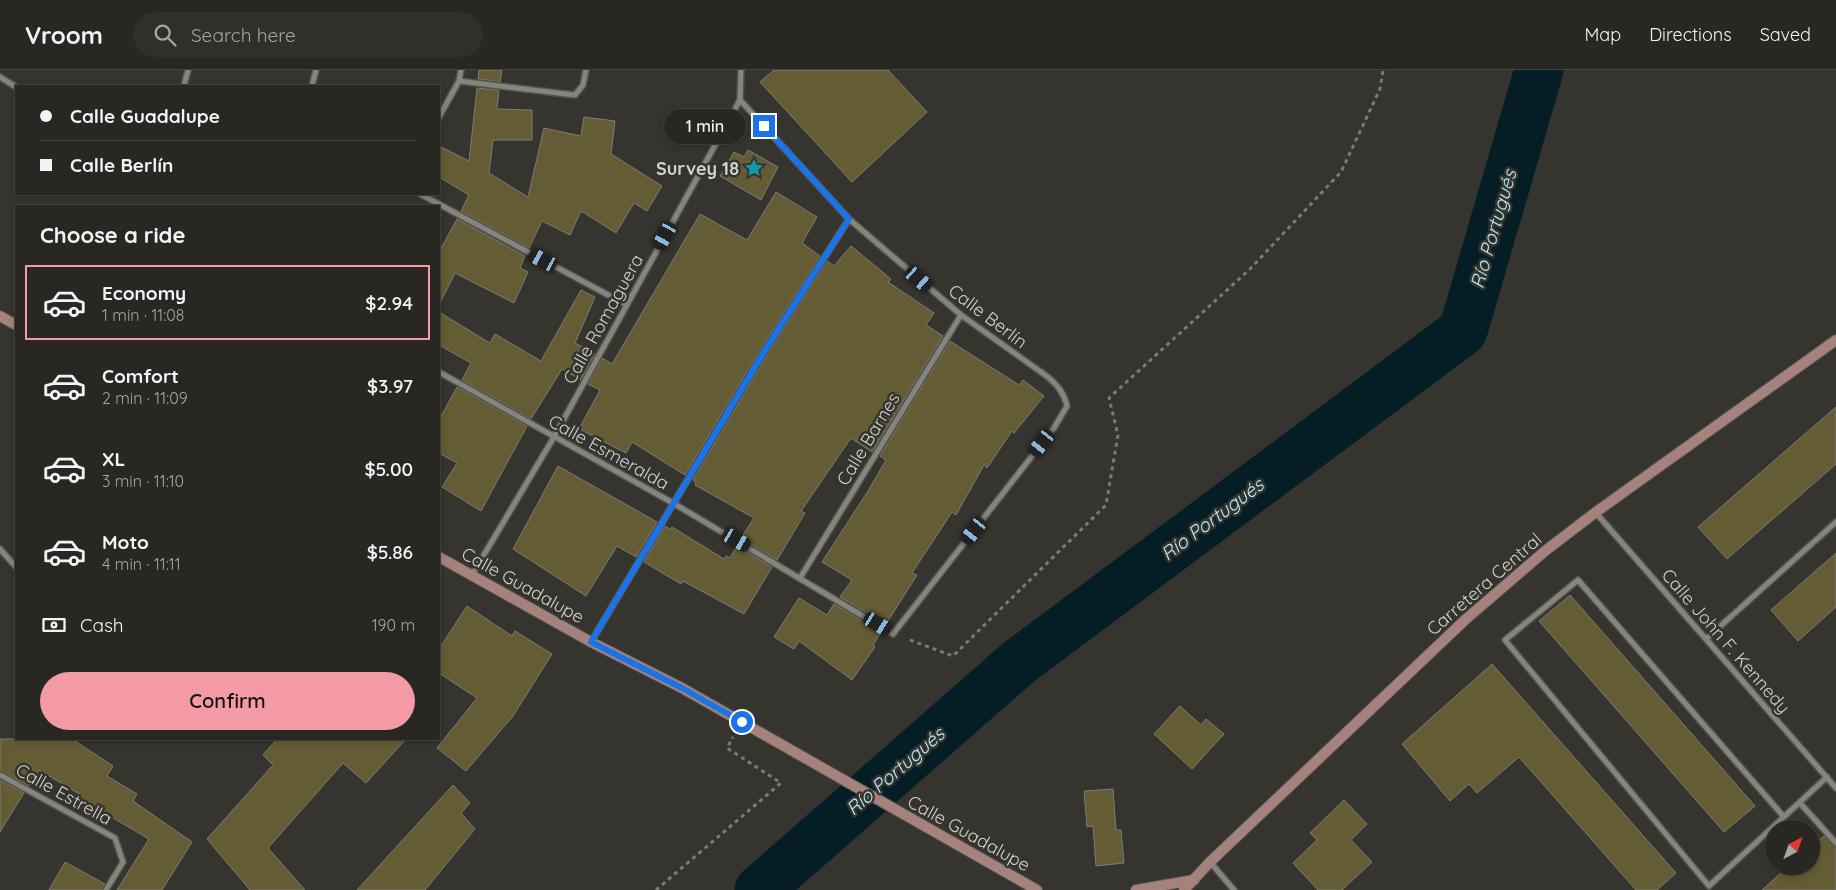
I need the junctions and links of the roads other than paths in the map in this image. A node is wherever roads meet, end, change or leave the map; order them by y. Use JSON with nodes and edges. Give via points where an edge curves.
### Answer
{"nodes":[{"id":1,"x":188,"y":70,"type":"edge"},
{"id":2,"x":316,"y":70,"type":"edge"},
{"id":3,"x":461,"y":70,"type":"edge"},
{"id":4,"x":586,"y":70,"type":"edge"},
{"id":5,"x":741,"y":70,"type":"edge"},
{"id":6,"x":0,"y":77,"type":"edge"},
{"id":7,"x":459,"y":81,"type":"junction"},
{"id":8,"x":184,"y":85,"type":"edge"},
{"id":9,"x":312,"y":85,"type":"edge"},
{"id":10,"x":15,"y":86,"type":"edge"},
{"id":11,"x":740,"y":100,"type":"junction"},
{"id":12,"x":440,"y":115,"type":"edge"},
{"id":13,"x":422,"y":195,"type":"edge"},
{"id":14,"x":849,"y":219,"type":"junction"},
{"id":15,"x":627,"y":305,"type":"junction"},
{"id":16,"x":961,"y":315,"type":"junction"},
{"id":17,"x":0,"y":316,"type":"edge"},
{"id":18,"x":15,"y":324,"type":"edge"},
{"id":19,"x":1836,"y":340,"type":"edge"},
{"id":20,"x":440,"y":373,"type":"edge"},
{"id":21,"x":554,"y":437,"type":"junction"},
{"id":22,"x":673,"y":504,"type":"junction"},
{"id":23,"x":1596,"y":512,"type":"junction"},
{"id":24,"x":1836,"y":522,"type":"edge"},
{"id":25,"x":0,"y":549,"type":"edge"},
{"id":26,"x":440,"y":558,"type":"edge"},
{"id":27,"x":15,"y":565,"type":"edge"},
{"id":28,"x":472,"y":575,"type":"junction"},
{"id":29,"x":800,"y":578,"type":"junction"},
{"id":30,"x":893,"y":634,"type":"joint"},
{"id":31,"x":1706,"y":638,"type":"junction"},
{"id":32,"x":591,"y":642,"type":"junction"},
{"id":33,"x":0,"y":775,"type":"edge"},
{"id":34,"x":1827,"y":777,"type":"junction"},
{"id":35,"x":1836,"y":788,"type":"edge"},
{"id":36,"x":1800,"y":803,"type":"junction"},
{"id":37,"x":1784,"y":817,"type":"junction"},
{"id":38,"x":1836,"y":843,"type":"edge"},
{"id":39,"x":1210,"y":862,"type":"junction"},
{"id":40,"x":1194,"y":880,"type":"junction"},
{"id":41,"x":106,"y":890,"type":"edge"},
{"id":42,"x":1039,"y":890,"type":"edge"},
{"id":43,"x":1136,"y":890,"type":"edge"},
{"id":44,"x":1184,"y":890,"type":"edge"},
{"id":45,"x":1234,"y":890,"type":"edge"}],
"edges":[{"from":1,"to":8,"type":"street"},
{"from":2,"to":9,"type":"street"},
{"from":3,"to":7,"type":"street"},
{"from":4,"to":7,"type":"street","via":[[583,85],[575,95]]},
{"from":5,"to":11,"type":"street","name":"Calle Romaguera"},
{"from":6,"to":10,"type":"street"},
{"from":7,"to":12,"type":"street"},
{"from":11,"to":14,"type":"street","name":"Calle Berlín"},
{"from":11,"to":15,"type":"street","name":"Calle Romaguera"},
{"from":13,"to":15,"type":"street"},
{"from":14,"to":16,"type":"street","name":"Calle Berlín"},
{"from":14,"to":22,"type":"street","via":[[762,355]]},
{"from":15,"to":21,"type":"street","name":"Calle Romaguera"},
{"from":16,"to":29,"type":"street","name":"Calle Barnes"},
{"from":16,"to":30,"type":"street","name":"Calle Berlín","via":[[1048,377],[1059,387],[1067,406],[1054,428]]},
{"from":17,"to":18,"type":"street"},
{"from":19,"to":23,"type":"street","name":"Carretera Central"},
{"from":20,"to":21,"type":"street","name":"Calle Esmeralda"},
{"from":21,"to":22,"type":"street","name":"Calle Esmeralda"},
{"from":21,"to":28,"type":"street","name":"Calle Romaguera"},
{"from":22,"to":29,"type":"street","name":"Calle Esmeralda"},
{"from":22,"to":32,"type":"street"},
{"from":23,"to":31,"type":"street","name":"Calle John F. Kennedy"},
{"from":23,"to":39,"type":"street","name":"Carretera Central","via":[[1544,551],[1466,619]]},
{"from":24,"to":31,"type":"street"},
{"from":25,"to":27,"type":"street"},
{"from":26,"to":28,"type":"street","name":"Calle Guadalupe"},
{"from":28,"to":32,"type":"street","name":"Calle Guadalupe"},
{"from":29,"to":30,"type":"street","name":"Calle Esmeralda"},
{"from":31,"to":34,"type":"street","name":"Calle John F. Kennedy"},
{"from":32,"to":42,"type":"street","name":"Calle Guadalupe","via":[[682,688]]},
{"from":33,"to":41,"type":"street","name":"Calle Estrella","via":[[115,838],[123,862]]},
{"from":34,"to":35,"type":"street","name":"Calle John F. Kennedy"},
{"from":34,"to":36,"type":"street"},
{"from":36,"to":37,"type":"street"},
{"from":36,"to":38,"type":"street"},
{"from":37,"to":37,"type":"street","via":[[1710,886],[1505,640],[1578,580]]},
{"from":39,"to":40,"type":"street","name":"Carretera Central"},
{"from":39,"to":45,"type":"street"},
{"from":40,"to":43,"type":"street"},
{"from":40,"to":44,"type":"street","name":"Carretera Central"}]}
